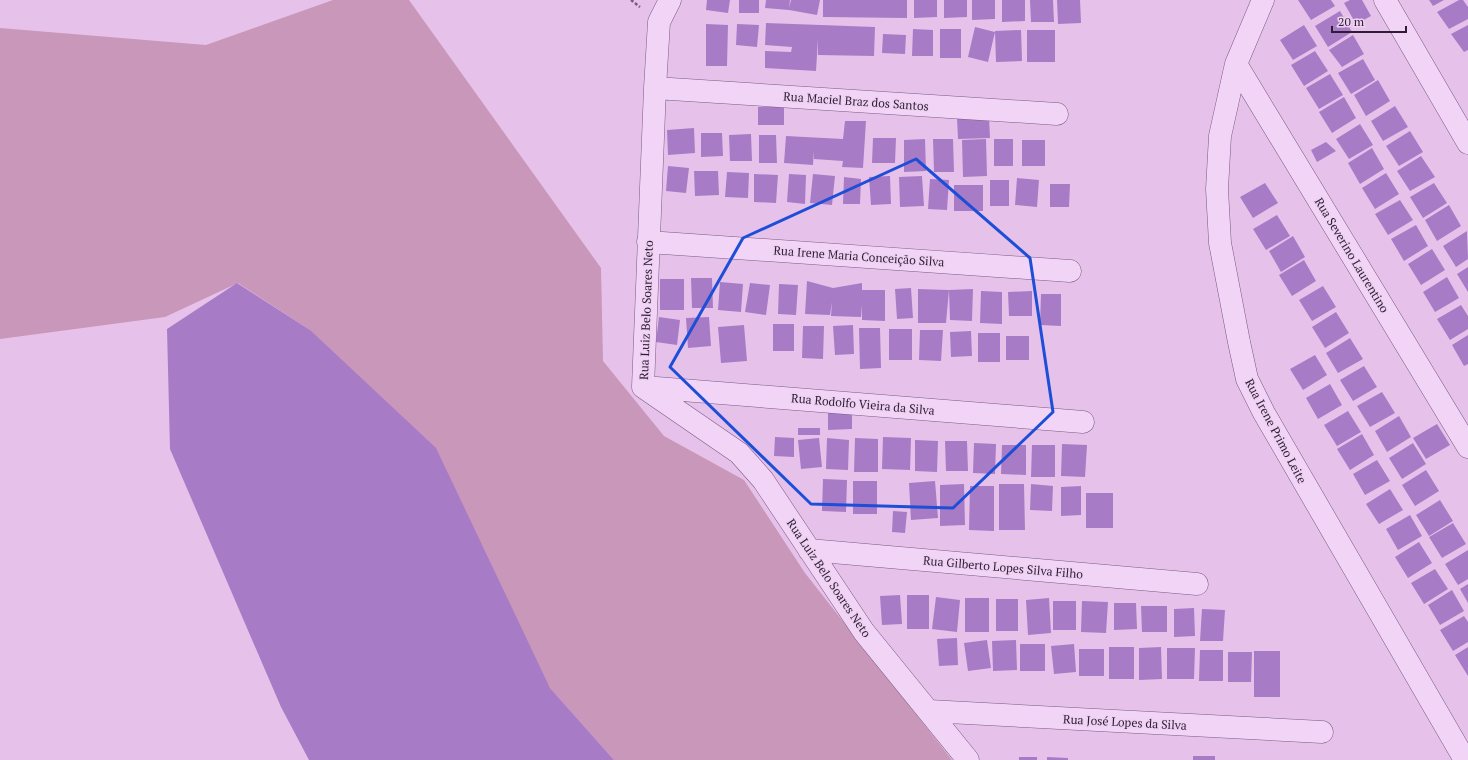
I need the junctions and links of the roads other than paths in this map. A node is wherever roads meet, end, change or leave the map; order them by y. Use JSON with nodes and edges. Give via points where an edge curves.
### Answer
{"nodes":[{"id":1,"x":670,"y":0,"type":"edge"},
{"id":2,"x":1263,"y":0,"type":"edge"},
{"id":3,"x":1385,"y":0,"type":"edge"},
{"id":4,"x":1236,"y":64,"type":"junction"},
{"id":5,"x":655,"y":88,"type":"junction"},
{"id":6,"x":1057,"y":114,"type":"dead end"},
{"id":7,"x":1468,"y":143,"type":"edge"},
{"id":8,"x":648,"y":242,"type":"junction"},
{"id":9,"x":1070,"y":271,"type":"dead end"},
{"id":10,"x":643,"y":386,"type":"junction"},
{"id":11,"x":1084,"y":422,"type":"dead end"},
{"id":12,"x":1468,"y":447,"type":"edge"},
{"id":13,"x":809,"y":550,"type":"junction"},
{"id":14,"x":1197,"y":584,"type":"dead end"},
{"id":15,"x":928,"y":711,"type":"junction"},
{"id":16,"x":1322,"y":732,"type":"dead end"},
{"id":17,"x":1464,"y":750,"type":"edge"},
{"id":18,"x":968,"y":760,"type":"edge"}],
"edges":[{"from":1,"to":5,"type":"street","name":"Rua Luiz Belo Soares Neto","via":[[659,22]]},
{"from":2,"to":4,"type":"street","name":"Rua Irene Primo Leite"},
{"from":3,"to":7,"type":"street"},
{"from":4,"to":12,"type":"street","name":"Rua Severino Laurentino"},
{"from":4,"to":17,"type":"street","name":"Rua Irene Primo Leite","via":[[1220,136],[1217,189],[1220,242],[1247,379],[1264,413]]},
{"from":5,"to":6,"type":"street","name":"Rua Maciel Braz dos Santos"},
{"from":5,"to":8,"type":"street","name":"Rua Luiz Belo Soares Neto"},
{"from":8,"to":9,"type":"street","name":"Rua Irene Maria Conceição Silva"},
{"from":8,"to":10,"type":"street","name":"Rua Luiz Belo Soares Neto"},
{"from":10,"to":11,"type":"street","name":"Rua Rodolfo Vieira da Silva"},
{"from":10,"to":13,"type":"street","name":"Rua Luiz Belo Soares Neto","via":[[739,453],[763,480]]},
{"from":13,"to":14,"type":"street","name":"Rua Gilberto Lopes Silva Filho"},
{"from":13,"to":15,"type":"street","name":"Rua Luiz Belo Soares Neto","via":[[864,632]]},
{"from":15,"to":16,"type":"street","name":"Rua José Lopes da Silva"},
{"from":15,"to":18,"type":"street","name":"Rua Luiz Belo Soares Neto"}]}
